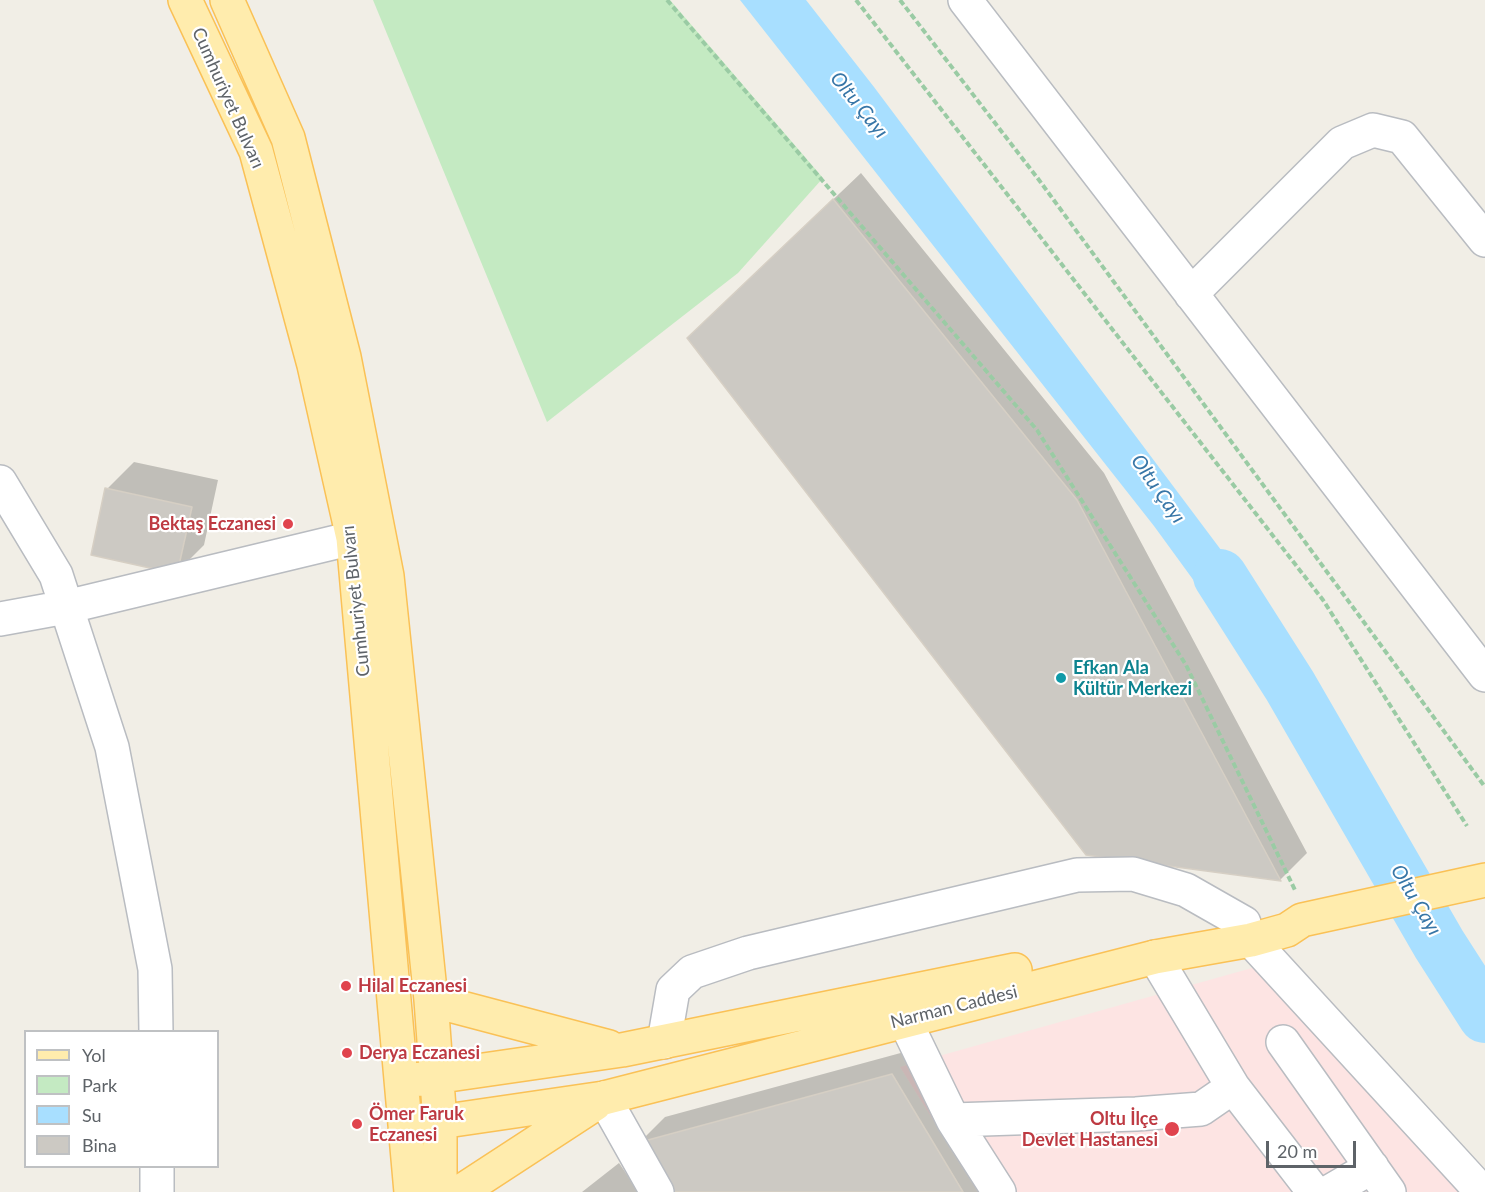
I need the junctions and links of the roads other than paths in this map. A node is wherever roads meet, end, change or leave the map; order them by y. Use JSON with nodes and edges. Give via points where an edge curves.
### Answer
{"nodes":[{"id":1,"x":185,"y":0,"type":"edge"},
{"id":2,"x":227,"y":0,"type":"edge"},
{"id":3,"x":980,"y":6,"type":"edge"},
{"id":4,"x":1485,"y":240,"type":"edge"},
{"id":5,"x":1191,"y":294,"type":"junction"},
{"id":6,"x":0,"y":482,"type":"edge"},
{"id":7,"x":353,"y":538,"type":"junction"},
{"id":8,"x":66,"y":607,"type":"junction"},
{"id":9,"x":0,"y":619,"type":"edge"},
{"id":10,"x":1485,"y":675,"type":"edge"},
{"id":11,"x":1485,"y":880,"type":"edge"},
{"id":12,"x":1247,"y":932,"type":"junction"},
{"id":13,"x":1155,"y":957,"type":"junction"},
{"id":14,"x":430,"y":1000,"type":"junction"},
{"id":15,"x":904,"y":1019,"type":"junction"},
{"id":16,"x":156,"y":1030,"type":"edge"},
{"id":17,"x":664,"y":1042,"type":"junction"},
{"id":18,"x":1282,"y":1042,"type":"dead end"},
{"id":19,"x":622,"y":1050,"type":"junction"},
{"id":20,"x":436,"y":1077,"type":"junction"},
{"id":21,"x":401,"y":1083,"type":"junction"},
{"id":22,"x":1233,"y":1087,"type":"junction"},
{"id":23,"x":604,"y":1098,"type":"junction"},
{"id":24,"x":953,"y":1120,"type":"junction"},
{"id":25,"x":440,"y":1122,"type":"junction"},
{"id":26,"x":405,"y":1127,"type":"junction"},
{"id":27,"x":157,"y":1168,"type":"edge"},
{"id":28,"x":1380,"y":1180,"type":"edge"},
{"id":29,"x":157,"y":1192,"type":"edge"},
{"id":30,"x":411,"y":1192,"type":"edge"},
{"id":31,"x":440,"y":1192,"type":"edge"},
{"id":32,"x":460,"y":1192,"type":"edge"},
{"id":33,"x":657,"y":1192,"type":"edge"},
{"id":34,"x":999,"y":1192,"type":"edge"},
{"id":35,"x":1314,"y":1192,"type":"edge"},
{"id":36,"x":1329,"y":1192,"type":"edge"},
{"id":37,"x":1482,"y":1192,"type":"edge"}],
"edges":[{"from":1,"to":7,"type":"main road","name":"Cumhuriyet Bulvarı","via":[[256,151],[314,365]]},
{"from":2,"to":14,"type":"main road","name":"Cumhuriyet Bulvarı","via":[[288,138],[344,357],[387,576]]},
{"from":3,"to":5,"type":"street"},
{"from":4,"to":5,"type":"street","via":[[1402,137],[1373,130],[1342,143]]},
{"from":5,"to":10,"type":"street"},
{"from":6,"to":8,"type":"street","via":[[56,575]]},
{"from":7,"to":8,"type":"street"},
{"from":7,"to":21,"type":"main road","name":"Cumhuriyet Bulvarı"},
{"from":8,"to":9,"type":"street"},
{"from":8,"to":16,"type":"street","via":[[112,747],[155,969]]},
{"from":11,"to":12,"type":"main road","name":"Narman Caddesi","via":[[1299,905],[1287,930]]},
{"from":12,"to":13,"type":"main road","name":"Narman Caddesi"},
{"from":12,"to":17,"type":"main road","name":"Narman Caddesi"},
{"from":12,"to":17,"type":"street","via":[[1186,890],[1133,874],[1077,875],[748,952],[692,972],[673,990]]},
{"from":12,"to":37,"type":"street"},
{"from":13,"to":15,"type":"main road","name":"Narman Caddesi"},
{"from":13,"to":22,"type":"street"},
{"from":14,"to":19,"type":"main road","name":"Narman Caddesi"},
{"from":14,"to":20,"type":"main road","name":"Cumhuriyet Bulvarı"},
{"from":15,"to":23,"type":"main road","name":"Narman Caddesi"},
{"from":15,"to":24,"type":"street"},
{"from":17,"to":19,"type":"main road","name":"Narman Caddesi"},
{"from":18,"to":28,"type":"street"},
{"from":19,"to":20,"type":"main road","name":"Narman Caddesi"},
{"from":20,"to":21,"type":"main road","name":"Narman Caddesi"},
{"from":20,"to":25,"type":"main road","name":"Cumhuriyet Bulvarı"},
{"from":21,"to":26,"type":"main road","name":"Cumhuriyet Bulvarı"},
{"from":22,"to":24,"type":"street","via":[[1201,1109]]},
{"from":22,"to":35,"type":"street"},
{"from":23,"to":25,"type":"main road","name":"Narman Caddesi"},
{"from":23,"to":32,"type":"main road","name":"Narman Caddesi"},
{"from":23,"to":33,"type":"street"},
{"from":24,"to":34,"type":"street"},
{"from":25,"to":26,"type":"main road","name":"Narman Caddesi"},
{"from":25,"to":31,"type":"main road","name":"Cumhuriyet Bulvarı"},
{"from":26,"to":30,"type":"main road","name":"Cumhuriyet Bulvarı"},
{"from":27,"to":29,"type":"street"},
{"from":28,"to":36,"type":"street"}]}
